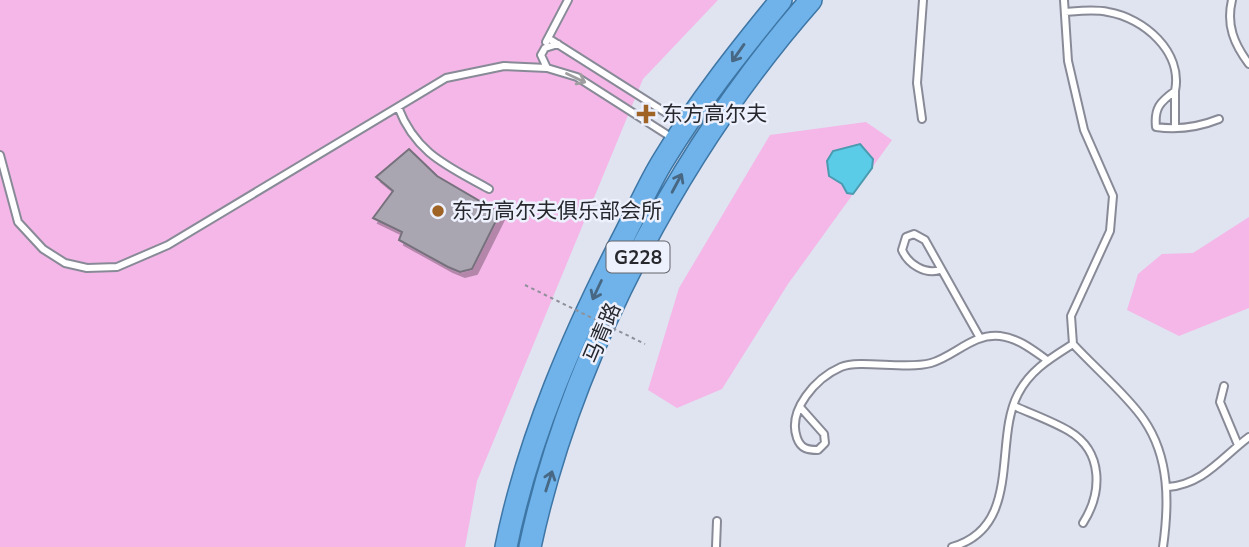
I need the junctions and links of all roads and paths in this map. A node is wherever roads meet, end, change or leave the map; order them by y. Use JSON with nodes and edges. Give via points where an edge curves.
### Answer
{"nodes":[{"id":1,"x":568,"y":0,"type":"edge"},
{"id":2,"x":781,"y":0,"type":"edge"},
{"id":3,"x":811,"y":0,"type":"edge"},
{"id":4,"x":923,"y":0,"type":"edge"},
{"id":5,"x":1064,"y":0,"type":"edge"},
{"id":6,"x":1232,"y":0,"type":"edge"},
{"id":7,"x":1065,"y":12,"type":"junction"},
{"id":8,"x":548,"y":38,"type":"junction"},
{"id":9,"x":558,"y":44,"type":"junction"},
{"id":10,"x":1249,"y":64,"type":"edge"},
{"id":11,"x":527,"y":65,"type":"junction"},
{"id":12,"x":547,"y":68,"type":"junction"},
{"id":13,"x":1175,"y":91,"type":"junction"},
{"id":14,"x":398,"y":107,"type":"junction"},
{"id":15,"x":922,"y":119,"type":"dead end"},
{"id":16,"x":1219,"y":119,"type":"dead end"},
{"id":17,"x":1175,"y":128,"type":"junction"},
{"id":18,"x":682,"y":133,"type":"junction"},
{"id":19,"x":0,"y":155,"type":"edge"},
{"id":20,"x":489,"y":189,"type":"dead end"},
{"id":21,"x":940,"y":270,"type":"junction"},
{"id":22,"x":525,"y":285,"type":"dead end"},
{"id":23,"x":979,"y":338,"type":"junction"},
{"id":24,"x":645,"y":344,"type":"dead end"},
{"id":25,"x":1073,"y":344,"type":"junction"},
{"id":26,"x":1047,"y":360,"type":"junction"},
{"id":27,"x":1224,"y":386,"type":"dead end"},
{"id":28,"x":1014,"y":406,"type":"junction"},
{"id":29,"x":800,"y":407,"type":"junction"},
{"id":30,"x":1249,"y":437,"type":"edge"},
{"id":31,"x":1238,"y":445,"type":"junction"},
{"id":32,"x":1168,"y":487,"type":"junction"},
{"id":33,"x":717,"y":521,"type":"dead end"},
{"id":34,"x":1083,"y":523,"type":"dead end"},
{"id":35,"x":506,"y":547,"type":"edge"},
{"id":36,"x":530,"y":547,"type":"edge"},
{"id":37,"x":716,"y":547,"type":"edge"},
{"id":38,"x":952,"y":547,"type":"edge"},
{"id":39,"x":1163,"y":547,"type":"edge"}],
"edges":[{"from":1,"to":8,"type":"lane"},
{"from":2,"to":18,"type":"highway","name":"马青路","number":"G228","one_way":true},
{"from":36,"to":3,"type":"highway","name":"马青路","number":"G228","one_way":true,"via":[[580,384],[616,299],[683,172],[766,51]]},
{"from":4,"to":15,"type":"lane","via":[[917,83]]},
{"from":5,"to":7,"type":"lane"},
{"from":6,"to":10,"type":"lane","via":[[1231,31]]},
{"from":7,"to":13,"type":"lane","via":[[1111,12],[1138,22],[1171,55],[1178,76]]},
{"from":7,"to":25,"type":"lane","via":[[1068,61],[1084,130],[1113,196],[1110,231],[1071,316]]},
{"from":8,"to":9,"type":"lane"},
{"from":8,"to":11,"type":"lane"},
{"from":9,"to":12,"type":"lane","via":[[545,48],[541,55]]},
{"from":9,"to":18,"type":"lane"},
{"from":11,"to":12,"type":"lane"},
{"from":11,"to":14,"type":"lane","via":[[446,78]]},
{"from":12,"to":18,"type":"lane","one_way":true,"via":[[577,77]]},
{"from":13,"to":17,"type":"lane"},
{"from":13,"to":17,"type":"lane","via":[[1154,112],[1156,127]]},
{"from":14,"to":19,"type":"lane","via":[[168,245],[117,267],[65,263],[43,249],[18,222]]},
{"from":14,"to":20,"type":"lane","via":[[412,137],[432,157]]},
{"from":16,"to":17,"type":"lane"},
{"from":18,"to":35,"type":"highway","name":"马青路","number":"G228","one_way":true,"via":[[598,285],[561,371],[514,508]]},
{"from":21,"to":21,"type":"lane","via":[[925,240],[914,234],[906,237],[905,258],[929,271]]},
{"from":21,"to":23,"type":"lane"},
{"from":22,"to":24,"type":"path","bridge":true},
{"from":23,"to":26,"type":"lane","via":[[1000,336],[1024,344]]},
{"from":23,"to":29,"type":"lane","via":[[932,363],[843,366],[807,394]]},
{"from":25,"to":26,"type":"lane"},
{"from":25,"to":32,"type":"lane","via":[[1144,420]]},
{"from":26,"to":28,"type":"lane","via":[[1031,374]]},
{"from":27,"to":31,"type":"lane","via":[[1220,402]]},
{"from":28,"to":34,"type":"lane","via":[[1071,432],[1084,443],[1097,476],[1098,495]]},
{"from":28,"to":38,"type":"lane","via":[[1000,496],[980,531]]},
{"from":29,"to":29,"type":"lane","via":[[824,434],[825,443],[818,450],[799,443],[794,429]]},
{"from":30,"to":31,"type":"lane"},
{"from":31,"to":32,"type":"lane","via":[[1209,473]]},
{"from":32,"to":39,"type":"lane"},
{"from":33,"to":37,"type":"lane"}]}
